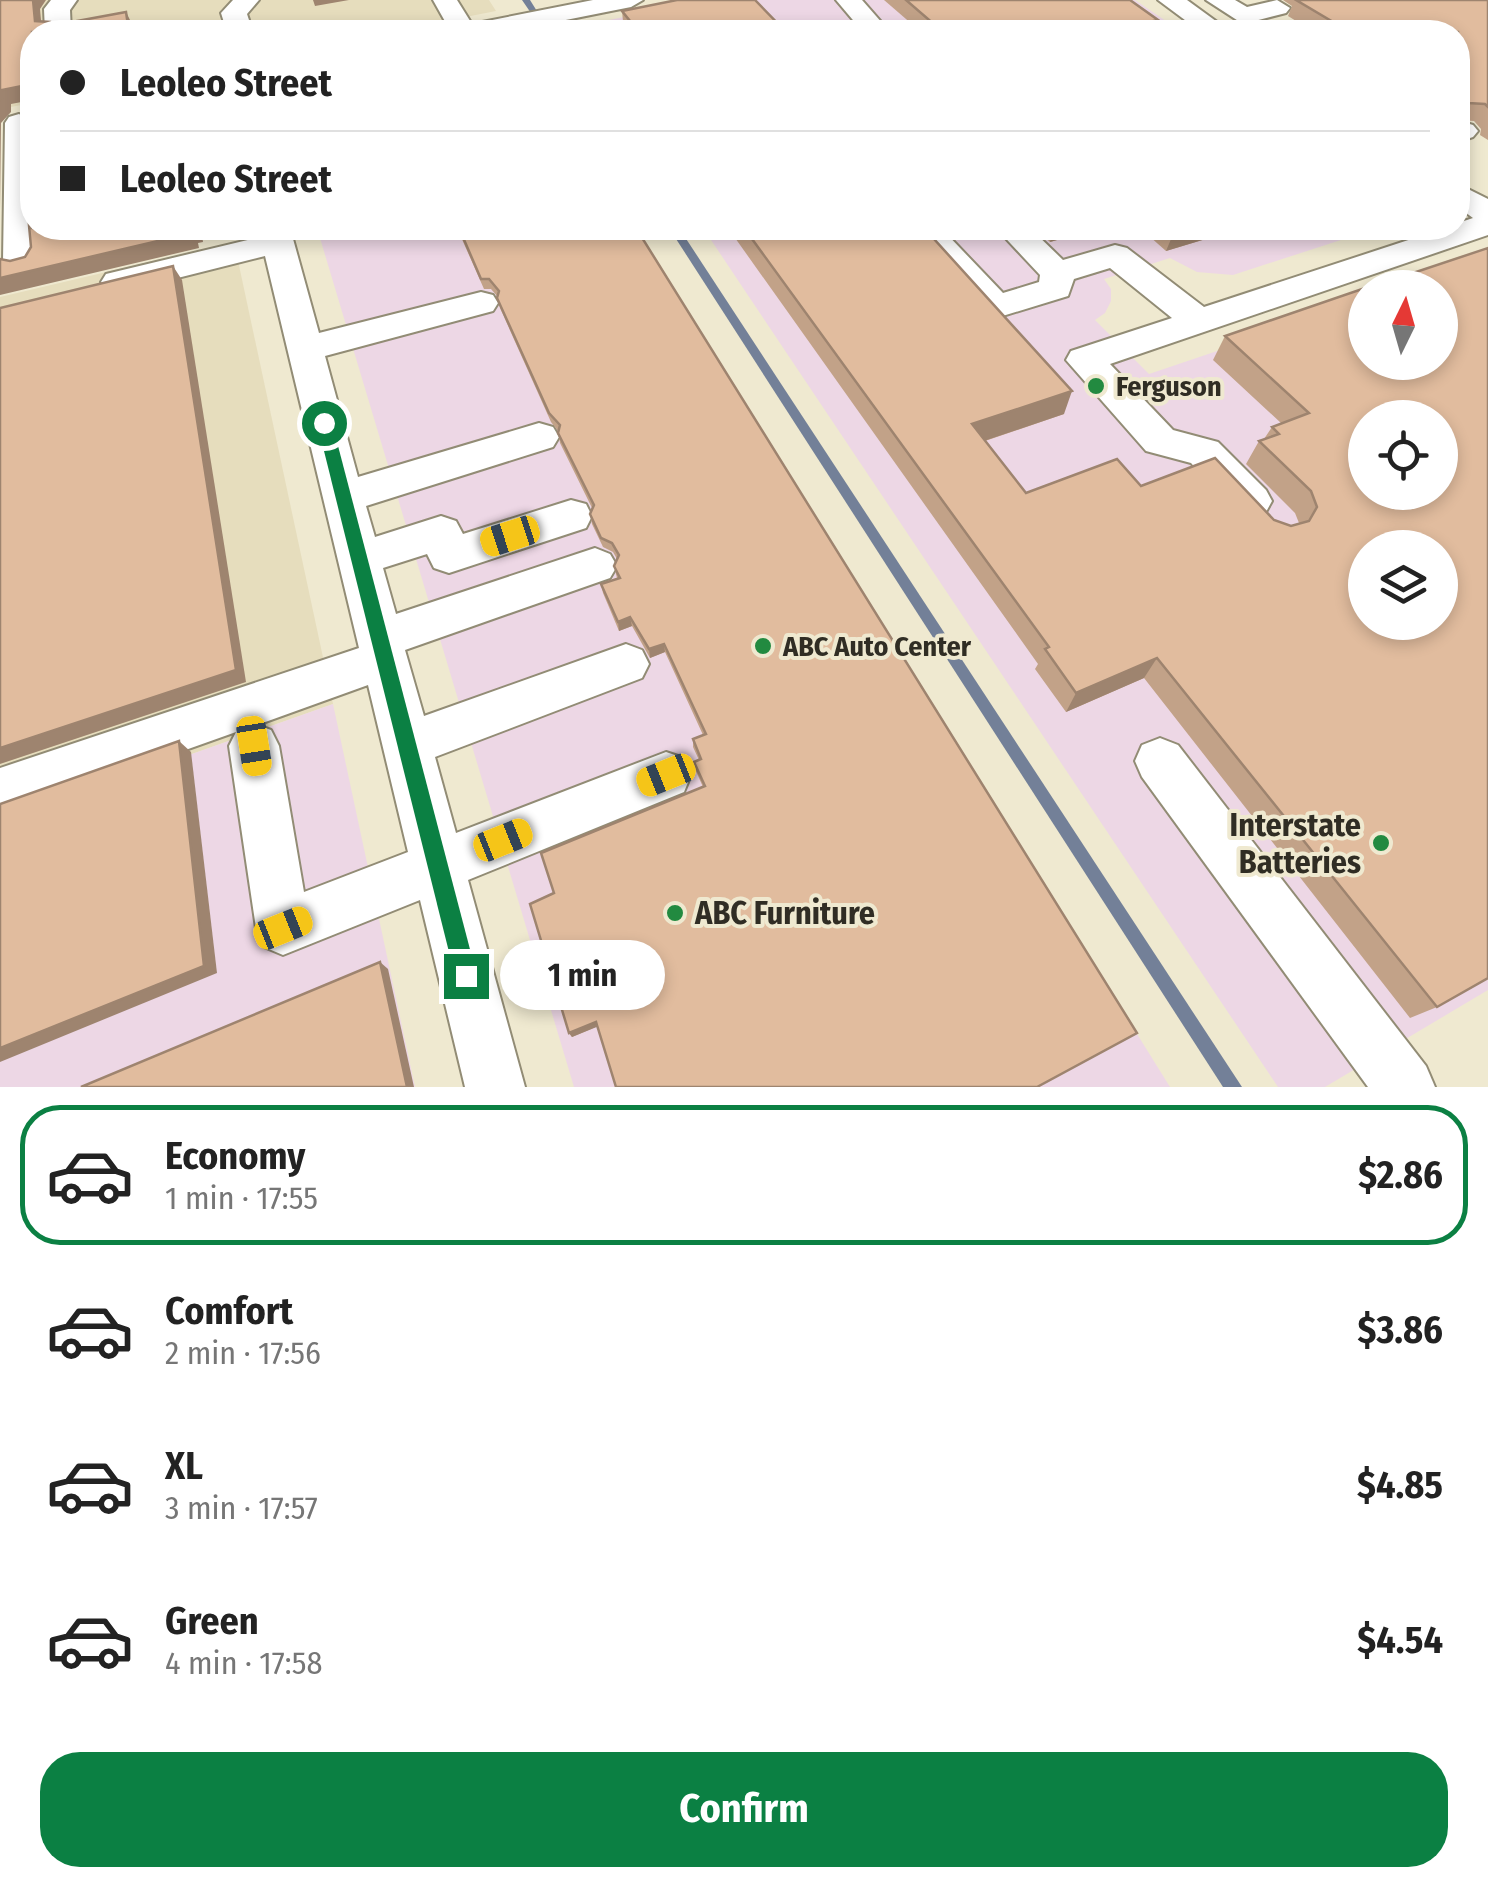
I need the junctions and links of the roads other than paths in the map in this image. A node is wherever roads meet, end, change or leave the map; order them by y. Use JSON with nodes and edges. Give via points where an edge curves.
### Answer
{"nodes":[{"id":1,"x":247,"y":0,"type":"edge"},
{"id":2,"x":632,"y":0,"type":"edge"},
{"id":3,"x":848,"y":0,"type":"edge"},
{"id":4,"x":1216,"y":0,"type":"edge"},
{"id":5,"x":1176,"y":4,"type":"edge"},
{"id":6,"x":1277,"y":8,"type":"dead end"},
{"id":7,"x":236,"y":20,"type":"edge"},
{"id":8,"x":532,"y":20,"type":"edge"},
{"id":9,"x":596,"y":20,"type":"edge"},
{"id":10,"x":867,"y":20,"type":"edge"},
{"id":11,"x":1200,"y":20,"type":"edge"},
{"id":12,"x":17,"y":123,"type":"edge"},
{"id":13,"x":262,"y":240,"type":"edge"},
{"id":14,"x":277,"y":240,"type":"edge"},
{"id":15,"x":935,"y":240,"type":"edge"},
{"id":16,"x":1024,"y":240,"type":"edge"},
{"id":17,"x":1440,"y":240,"type":"edge"},
{"id":18,"x":20,"y":262,"type":"edge"},
{"id":19,"x":1057,"y":273,"type":"junction"},
{"id":20,"x":93,"y":288,"type":"edge"},
{"id":21,"x":481,"y":303,"type":"dead end"},
{"id":22,"x":1198,"y":320,"type":"junction"},
{"id":23,"x":306,"y":349,"type":"junction"},
{"id":24,"x":540,"y":438,"type":"dead end"},
{"id":25,"x":343,"y":497,"type":"junction"},
{"id":26,"x":572,"y":516,"type":"dead end"},
{"id":27,"x":1277,"y":527,"type":"edge"},
{"id":28,"x":359,"y":559,"type":"junction"},
{"id":29,"x":595,"y":566,"type":"dead end"},
{"id":30,"x":382,"y":649,"type":"junction"},
{"id":31,"x":626,"y":664,"type":"dead end"},
{"id":32,"x":407,"y":745,"type":"junction"},
{"id":33,"x":254,"y":746,"type":"dead end"},
{"id":34,"x":1160,"y":760,"type":"dead end"},
{"id":35,"x":666,"y":775,"type":"dead end"},
{"id":36,"x":0,"y":792,"type":"edge"},
{"id":37,"x":438,"y":866,"type":"junction"},
{"id":38,"x":495,"y":1087,"type":"edge"},
{"id":39,"x":1405,"y":1087,"type":"edge"}],
"edges":[{"from":1,"to":7,"type":"street","via":[[234,13]]},
{"from":2,"to":9,"type":"street"},
{"from":3,"to":10,"type":"street"},
{"from":4,"to":5,"type":"street"},
{"from":4,"to":6,"type":"street","via":[[1243,16]]},
{"from":5,"to":11,"type":"street"},
{"from":8,"to":9,"type":"street","via":[[560,14]]},
{"from":12,"to":18,"type":"street"},
{"from":13,"to":20,"type":"street"},
{"from":14,"to":23,"type":"street"},
{"from":15,"to":19,"type":"street","via":[[996,306],[1056,288]]},
{"from":16,"to":19,"type":"street"},
{"from":17,"to":22,"type":"street"},
{"from":19,"to":22,"type":"street","via":[[1115,256]]},
{"from":21,"to":23,"type":"street"},
{"from":22,"to":27,"type":"street","via":[[1084,360],[1160,441],[1204,452]]},
{"from":23,"to":25,"type":"street"},
{"from":24,"to":25,"type":"street"},
{"from":25,"to":28,"type":"street"},
{"from":26,"to":28,"type":"street","via":[[449,556],[441,532]]},
{"from":28,"to":30,"type":"street"},
{"from":29,"to":30,"type":"street"},
{"from":30,"to":32,"type":"street"},
{"from":30,"to":36,"type":"street"},
{"from":31,"to":32,"type":"street"},
{"from":32,"to":37,"type":"street"},
{"from":33,"to":37,"type":"street","via":[[283,928]]},
{"from":34,"to":39,"type":"street"},
{"from":35,"to":37,"type":"street"},
{"from":37,"to":38,"type":"street"}]}
